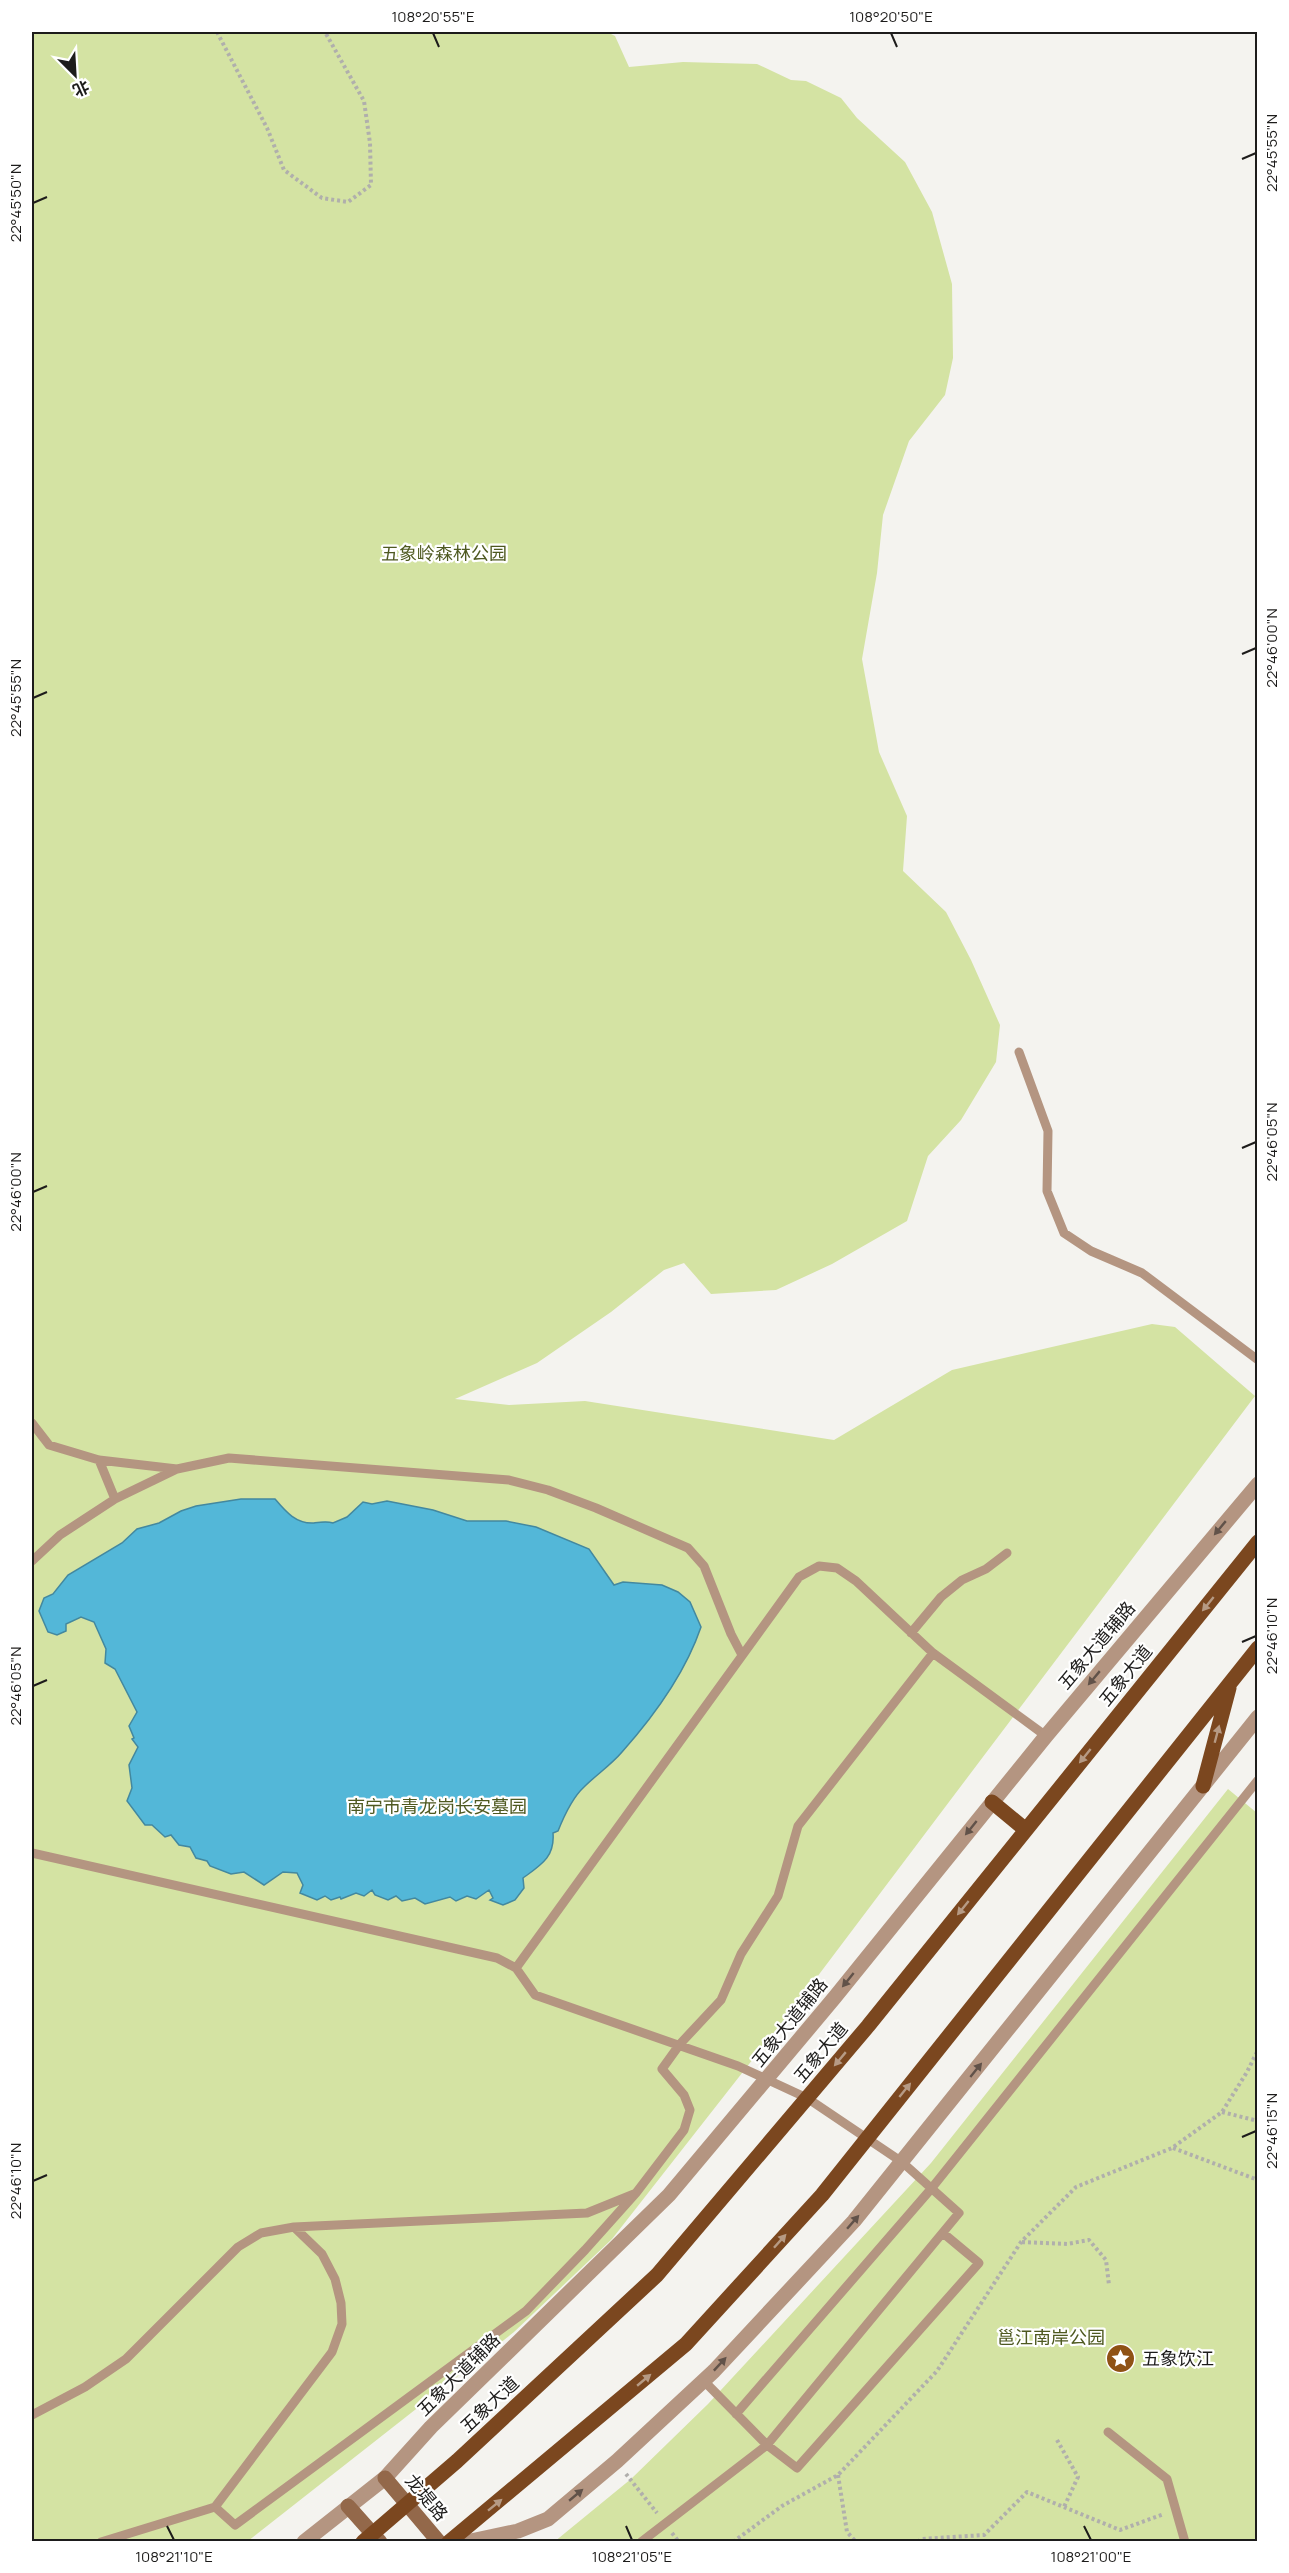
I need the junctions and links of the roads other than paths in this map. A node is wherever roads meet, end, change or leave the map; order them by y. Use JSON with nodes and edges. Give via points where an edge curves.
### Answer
{"nodes":[{"id":1,"x":1019,"y":1052,"type":"dead end"},
{"id":2,"x":1257,"y":1360,"type":"edge"},
{"id":3,"x":32,"y":1423,"type":"edge"},
{"id":4,"x":99,"y":1460,"type":"junction"},
{"id":5,"x":177,"y":1469,"type":"junction"},
{"id":6,"x":1257,"y":1484,"type":"edge"},
{"id":7,"x":115,"y":1499,"type":"junction"},
{"id":8,"x":1257,"y":1542,"type":"edge"},
{"id":9,"x":1007,"y":1553,"type":"dead end"},
{"id":10,"x":32,"y":1561,"type":"edge"},
{"id":11,"x":911,"y":1632,"type":"junction"},
{"id":12,"x":1257,"y":1648,"type":"edge"},
{"id":13,"x":933,"y":1653,"type":"junction"},
{"id":14,"x":742,"y":1655,"type":"junction"},
{"id":15,"x":1231,"y":1681,"type":"junction"},
{"id":16,"x":1257,"y":1717,"type":"edge"},
{"id":17,"x":1046,"y":1736,"type":"junction"},
{"id":18,"x":1257,"y":1780,"type":"edge"},
{"id":19,"x":1203,"y":1786,"type":"junction"},
{"id":20,"x":992,"y":1802,"type":"junction"},
{"id":21,"x":1026,"y":1830,"type":"junction"},
{"id":22,"x":32,"y":1853,"type":"edge"},
{"id":23,"x":516,"y":1968,"type":"junction"},
{"id":24,"x":680,"y":2044,"type":"junction"},
{"id":25,"x":767,"y":2080,"type":"junction"},
{"id":26,"x":807,"y":2098,"type":"junction"},
{"id":27,"x":867,"y":2138,"type":"junction"},
{"id":28,"x":902,"y":2162,"type":"junction"},
{"id":29,"x":931,"y":2189,"type":"junction"},
{"id":30,"x":636,"y":2193,"type":"junction"},
{"id":31,"x":294,"y":2227,"type":"junction"},
{"id":32,"x":943,"y":2233,"type":"junction"},
{"id":33,"x":704,"y":2381,"type":"junction"},
{"id":34,"x":736,"y":2414,"type":"junction"},
{"id":35,"x":32,"y":2415,"type":"edge"},
{"id":36,"x":1108,"y":2432,"type":"dead end"},
{"id":37,"x":767,"y":2445,"type":"junction"},
{"id":38,"x":385,"y":2478,"type":"junction"},
{"id":39,"x":407,"y":2502,"type":"junction"},
{"id":40,"x":348,"y":2506,"type":"junction"},
{"id":41,"x":215,"y":2507,"type":"junction"},
{"id":42,"x":372,"y":2539,"type":"edge"},
{"id":43,"x":101,"y":2541,"type":"edge"},
{"id":44,"x":304,"y":2541,"type":"edge"},
{"id":45,"x":439,"y":2541,"type":"edge"},
{"id":46,"x":449,"y":2541,"type":"edge"},
{"id":47,"x":466,"y":2541,"type":"edge"},
{"id":48,"x":641,"y":2541,"type":"edge"},
{"id":49,"x":1185,"y":2541,"type":"edge"}],
"edges":[{"from":1,"to":2,"type":"lane","via":[[1048,1131],[1047,1191],[1064,1233],[1091,1251],[1142,1273]]},
{"from":3,"to":4,"type":"lane","via":[[49,1445]]},
{"from":4,"to":5,"type":"lane"},
{"from":4,"to":7,"type":"lane"},
{"from":5,"to":7,"type":"lane"},
{"from":5,"to":14,"type":"lane","via":[[229,1458],[509,1479],[548,1490],[688,1548],[704,1566]]},
{"from":6,"to":17,"type":"street","name":"五象大道辅路","one_way":true},
{"from":7,"to":10,"type":"lane","via":[[60,1535]]},
{"from":8,"to":21,"type":"main road","name":"五象大道","one_way":true},
{"from":9,"to":11,"type":"lane","via":[[941,1597]]},
{"from":11,"to":13,"type":"lane"},
{"from":11,"to":14,"type":"lane","via":[[837,1568],[819,1566],[799,1577]]},
{"from":12,"to":15,"type":"main road"},
{"from":13,"to":17,"type":"lane"},
{"from":13,"to":24,"type":"lane","via":[[798,1826],[778,1896],[741,1954],[722,2000]]},
{"from":14,"to":23,"type":"lane"},
{"from":19,"to":15,"type":"main road","one_way":true},
{"from":27,"to":15,"type":"main road","one_way":true},
{"from":16,"to":19,"type":"street"},
{"from":17,"to":20,"type":"street","name":"五象大道辅路"},
{"from":18,"to":29,"type":"lane"},
{"from":28,"to":19,"type":"street","one_way":true},
{"from":20,"to":21,"type":"main road"},
{"from":20,"to":25,"type":"street","name":"五象大道辅路","one_way":true},
{"from":21,"to":26,"type":"main road","name":"五象大道","one_way":true},
{"from":22,"to":23,"type":"lane","via":[[497,1958]]},
{"from":23,"to":24,"type":"lane","via":[[535,1995]]},
{"from":24,"to":25,"type":"lane"},
{"from":24,"to":30,"type":"lane","via":[[662,2069],[684,2095],[690,2110],[684,2130]]},
{"from":25,"to":26,"type":"lane"},
{"from":25,"to":38,"type":"street","name":"五象大道辅路","via":[[669,2195],[431,2427]]},
{"from":26,"to":27,"type":"lane"},
{"from":26,"to":39,"type":"main road","name":"五象大道","via":[[657,2275],[457,2461]]},
{"from":27,"to":28,"type":"lane"},
{"from":46,"to":27,"type":"main road","one_way":true,"via":[[686,2344],[822,2195]]},
{"from":28,"to":29,"type":"lane"},
{"from":33,"to":28,"type":"street","one_way":true,"via":[[854,2221]]},
{"from":29,"to":32,"type":"lane","via":[[959,2213]]},
{"from":29,"to":34,"type":"lane"},
{"from":30,"to":31,"type":"lane","via":[[587,2213]]},
{"from":30,"to":41,"type":"lane","via":[[526,2311],[235,2525]]},
{"from":31,"to":35,"type":"lane","via":[[261,2233],[238,2247],[126,2360]]},
{"from":31,"to":41,"type":"lane","via":[[322,2254],[335,2279],[342,2324],[332,2352]]},
{"from":32,"to":37,"type":"lane"},
{"from":32,"to":37,"type":"lane","via":[[979,2263],[797,2468]]},
{"from":33,"to":34,"type":"lane"},
{"from":47,"to":33,"type":"street","one_way":true,"via":[[518,2531],[548,2519]]},
{"from":34,"to":37,"type":"lane"},
{"from":36,"to":49,"type":"lane","via":[[1167,2479]]},
{"from":37,"to":48,"type":"lane"},
{"from":38,"to":39,"type":"main road","name":"龙堤路"},
{"from":38,"to":40,"type":"street","name":"五象大道辅路"},
{"from":39,"to":42,"type":"main road","name":"五象大道"},
{"from":39,"to":45,"type":"main road","name":"龙堤路"},
{"from":40,"to":42,"type":"main road"},
{"from":40,"to":44,"type":"street","name":"五象大道辅路"},
{"from":41,"to":43,"type":"lane"}]}
